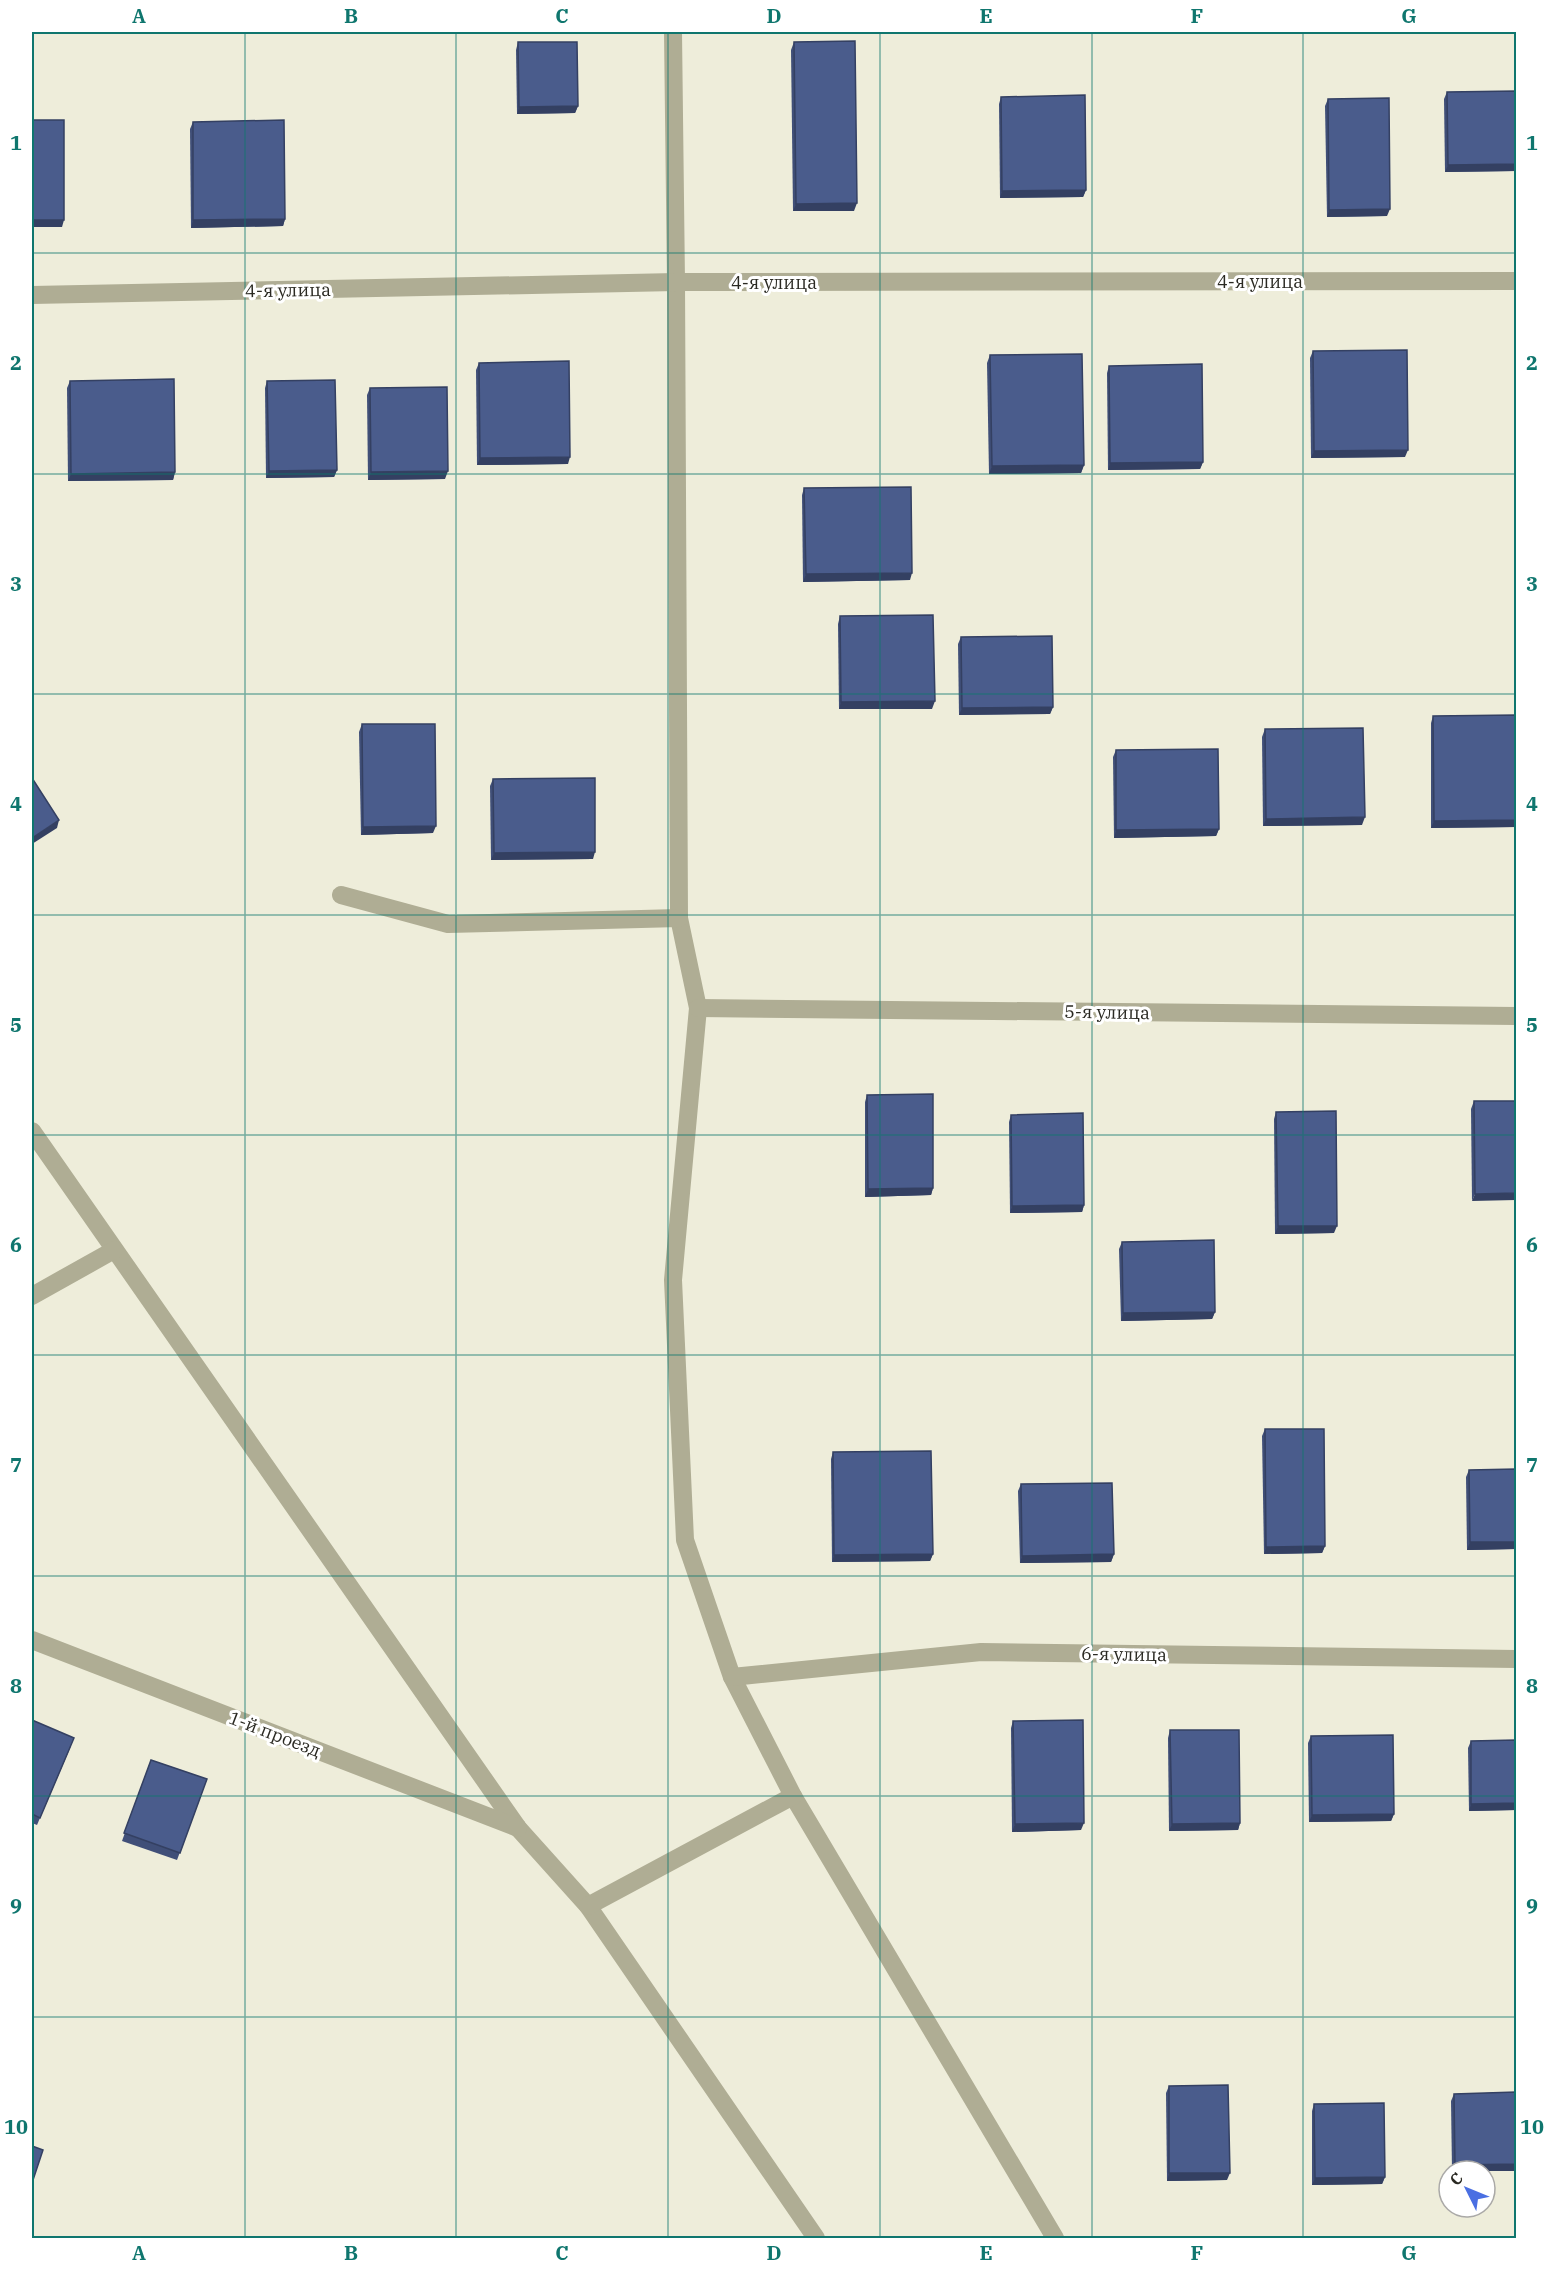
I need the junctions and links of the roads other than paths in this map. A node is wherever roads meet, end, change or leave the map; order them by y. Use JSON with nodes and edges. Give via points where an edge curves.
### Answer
{"nodes":[{"id":1,"x":673,"y":32,"type":"edge"},
{"id":2,"x":1516,"y":281,"type":"edge"},
{"id":3,"x":676,"y":282,"type":"junction"},
{"id":4,"x":32,"y":295,"type":"edge"},
{"id":5,"x":340,"y":895,"type":"dead end"},
{"id":6,"x":679,"y":918,"type":"junction"},
{"id":7,"x":698,"y":1008,"type":"junction"},
{"id":8,"x":1516,"y":1016,"type":"edge"},
{"id":9,"x":32,"y":1131,"type":"edge"},
{"id":10,"x":114,"y":1250,"type":"junction"},
{"id":11,"x":32,"y":1296,"type":"edge"},
{"id":12,"x":32,"y":1640,"type":"edge"},
{"id":13,"x":1516,"y":1659,"type":"edge"},
{"id":14,"x":732,"y":1677,"type":"junction"},
{"id":15,"x":794,"y":1796,"type":"junction"},
{"id":16,"x":518,"y":1828,"type":"junction"},
{"id":17,"x":588,"y":1906,"type":"junction"},
{"id":18,"x":816,"y":2238,"type":"edge"},
{"id":19,"x":1055,"y":2238,"type":"edge"}],
"edges":[{"from":1,"to":3,"type":"street"},
{"from":2,"to":3,"type":"street","name":"4-я улица"},
{"from":3,"to":4,"type":"street","name":"4-я улица"},
{"from":3,"to":6,"type":"street"},
{"from":5,"to":6,"type":"street","via":[[448,924]]},
{"from":6,"to":7,"type":"street"},
{"from":7,"to":8,"type":"street","name":"5-я улица"},
{"from":7,"to":14,"type":"street","via":[[673,1280],[685,1540]]},
{"from":9,"to":10,"type":"street"},
{"from":10,"to":11,"type":"street"},
{"from":10,"to":16,"type":"street"},
{"from":12,"to":16,"type":"street","name":"1-й проезд"},
{"from":13,"to":14,"type":"street","name":"6-я улица","via":[[981,1652]]},
{"from":14,"to":15,"type":"street"},
{"from":15,"to":17,"type":"street"},
{"from":15,"to":19,"type":"street"},
{"from":16,"to":17,"type":"street"},
{"from":17,"to":18,"type":"street"}]}
